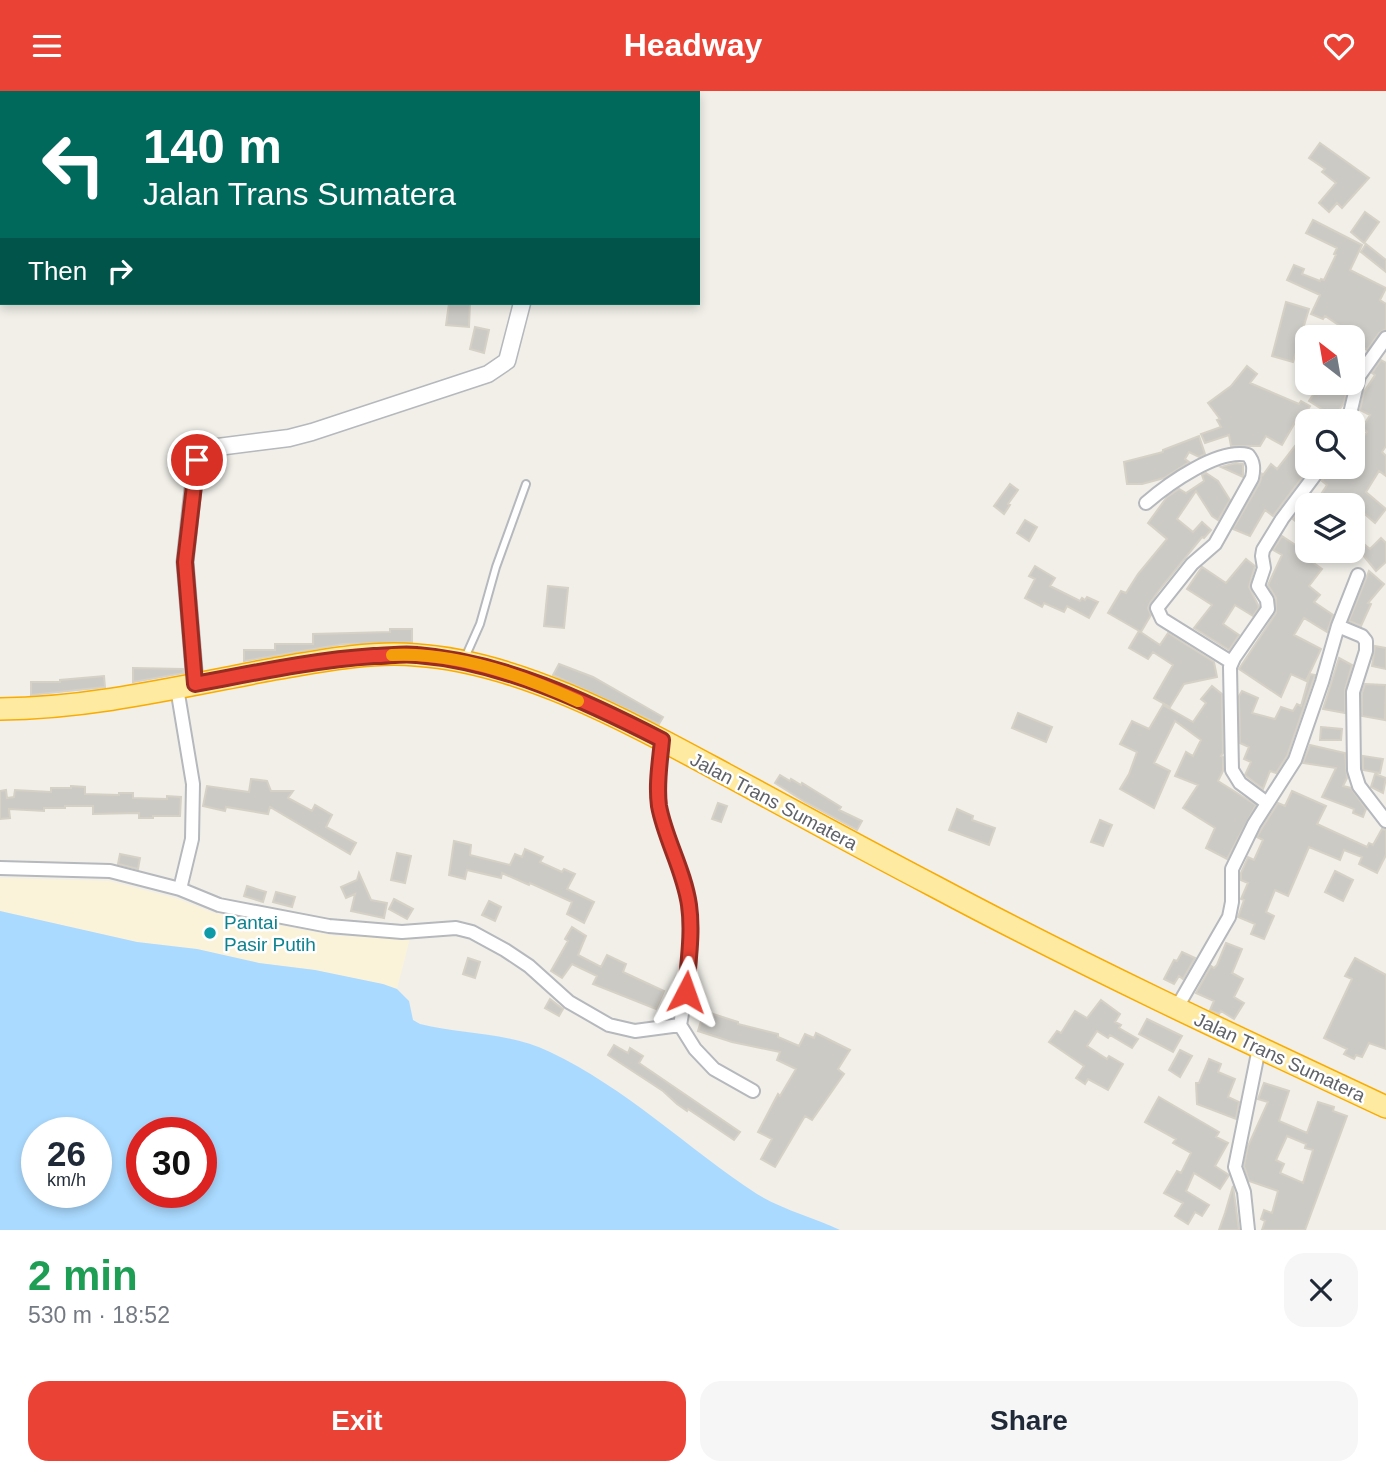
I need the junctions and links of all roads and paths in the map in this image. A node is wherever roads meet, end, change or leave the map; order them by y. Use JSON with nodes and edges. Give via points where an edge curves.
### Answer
{"nodes":[{"id":1,"x":521,"y":305,"type":"edge"},
{"id":2,"x":1386,"y":338,"type":"edge"},
{"id":3,"x":1351,"y":409,"type":"edge"},
{"id":4,"x":1312,"y":479,"type":"edge"},
{"id":5,"x":526,"y":484,"type":"dead end"},
{"id":6,"x":1146,"y":503,"type":"dead end"},
{"id":7,"x":1358,"y":575,"type":"dead end"},
{"id":8,"x":1338,"y":626,"type":"junction"},
{"id":9,"x":463,"y":662,"type":"junction"},
{"id":10,"x":1231,"y":662,"type":"junction"},
{"id":11,"x":186,"y":686,"type":"junction"},
{"id":12,"x":0,"y":709,"type":"edge"},
{"id":13,"x":662,"y":740,"type":"junction"},
{"id":14,"x":1267,"y":803,"type":"junction"},
{"id":15,"x":1386,"y":821,"type":"edge"},
{"id":16,"x":0,"y":868,"type":"edge"},
{"id":17,"x":180,"y":889,"type":"junction"},
{"id":18,"x":1176,"y":1009,"type":"junction"},
{"id":19,"x":680,"y":1025,"type":"junction"},
{"id":20,"x":1259,"y":1048,"type":"junction"},
{"id":21,"x":753,"y":1091,"type":"dead end"},
{"id":22,"x":1386,"y":1107,"type":"edge"},
{"id":23,"x":1248,"y":1230,"type":"edge"}],
"edges":[{"from":1,"to":11,"type":"street","via":[[507,361],[488,375],[312,432],[202,453],[195,470],[185,562]]},
{"from":2,"to":3,"type":"street","via":[[1359,376]]},
{"from":4,"to":10,"type":"street","via":[[1262,552],[1264,568],[1258,588],[1268,608]]},
{"from":5,"to":9,"type":"lane"},
{"from":6,"to":10,"type":"street","via":[[1204,465],[1238,454],[1252,461],[1252,478],[1215,544],[1192,564],[1157,608],[1162,619]]},
{"from":7,"to":8,"type":"street"},
{"from":8,"to":14,"type":"street","via":[[1294,760]]},
{"from":8,"to":15,"type":"street","via":[[1366,641],[1353,692],[1354,769],[1359,786]]},
{"from":9,"to":11,"type":"highway","name":"Jalan Trans Sumatera","via":[[415,654],[349,658]]},
{"from":9,"to":13,"type":"highway","name":"Jalan Trans Sumatera","via":[[560,692]]},
{"from":10,"to":14,"type":"street","via":[[1232,770],[1240,783]]},
{"from":11,"to":12,"type":"highway","name":"Jalan Trans Sumatera","via":[[107,702]]},
{"from":11,"to":17,"type":"street","via":[[192,839]]},
{"from":13,"to":18,"type":"highway","name":"Jalan Trans Sumatera"},
{"from":13,"to":19,"type":"street","via":[[659,807],[683,878],[691,927]]},
{"from":14,"to":18,"type":"street","via":[[1232,869],[1229,917]]},
{"from":16,"to":17,"type":"street","via":[[110,871]]},
{"from":17,"to":19,"type":"street","via":[[219,905],[329,926],[402,932],[456,928],[484,938],[529,965],[569,1002],[609,1025],[635,1031]]},
{"from":18,"to":20,"type":"highway","name":"Jalan Trans Sumatera"},
{"from":19,"to":21,"type":"street","via":[[714,1069]]},
{"from":20,"to":22,"type":"highway","name":"Jalan Trans Sumatera"},
{"from":20,"to":23,"type":"street","via":[[1234,1167],[1244,1192]]}]}
